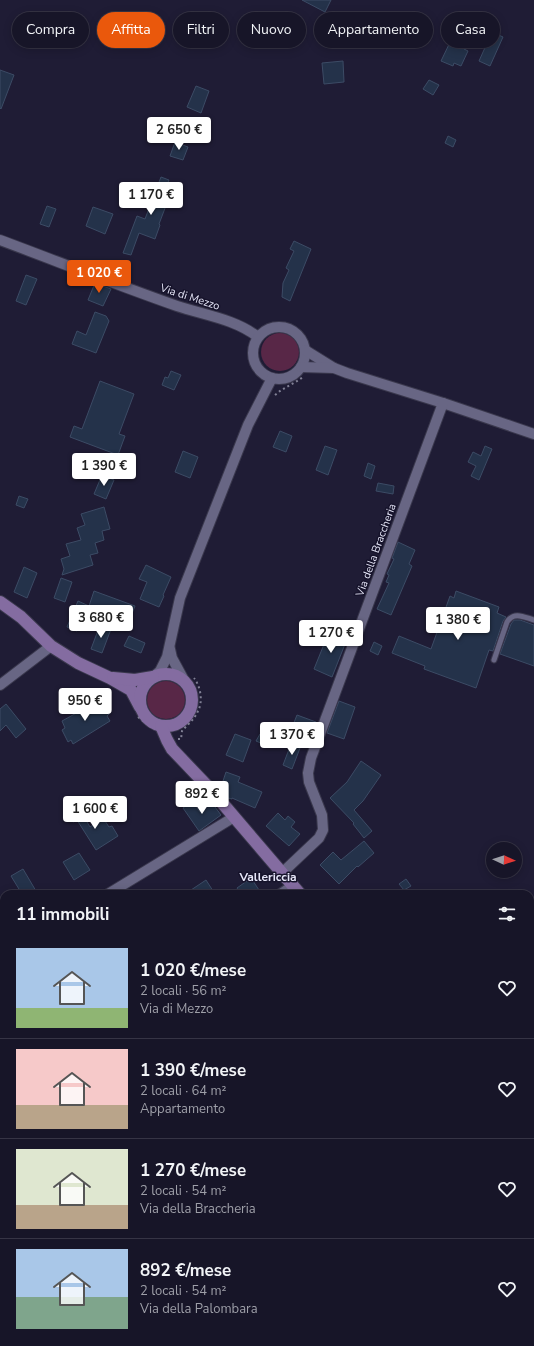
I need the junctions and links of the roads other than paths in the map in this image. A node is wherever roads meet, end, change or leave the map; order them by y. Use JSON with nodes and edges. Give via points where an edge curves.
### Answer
{"nodes":[{"id":1,"x":0,"y":240,"type":"edge"},
{"id":2,"x":258,"y":337,"type":"junction"},
{"id":3,"x":305,"y":350,"type":"junction"},
{"id":4,"x":334,"y":368,"type":"junction"},
{"id":5,"x":303,"y":371,"type":"junction"},
{"id":6,"x":272,"y":378,"type":"junction"},
{"id":7,"x":442,"y":403,"type":"junction"},
{"id":8,"x":534,"y":434,"type":"edge"},
{"id":9,"x":0,"y":602,"type":"edge"},
{"id":10,"x":534,"y":620,"type":"edge"},
{"id":11,"x":51,"y":646,"type":"junction"},
{"id":12,"x":170,"y":648,"type":"junction"},
{"id":13,"x":494,"y":660,"type":"dead end"},
{"id":14,"x":152,"y":677,"type":"junction"},
{"id":15,"x":187,"y":677,"type":"junction"},
{"id":16,"x":110,"y":678,"type":"junction"},
{"id":17,"x":0,"y":685,"type":"edge"},
{"id":18,"x":138,"y":710,"type":"junction"},
{"id":19,"x":179,"y":722,"type":"junction"},
{"id":20,"x":157,"y":727,"type":"junction"},
{"id":21,"x":181,"y":759,"type":"junction"},
{"id":22,"x":234,"y":817,"type":"junction"},
{"id":23,"x":282,"y":873,"type":"junction"},
{"id":24,"x":291,"y":884,"type":"junction"},
{"id":25,"x":115,"y":890,"type":"edge"},
{"id":26,"x":282,"y":890,"type":"edge"},
{"id":27,"x":296,"y":890,"type":"edge"}],
"edges":[{"from":1,"to":2,"type":"street","name":"Via di Mezzo","via":[[166,302],[239,325]]},
{"from":2,"to":3,"type":"street","via":[[270,328],[283,327],[298,335]]},
{"from":2,"to":6,"type":"street","via":[[254,348],[254,361],[261,372]]},
{"from":3,"to":4,"type":"street"},
{"from":3,"to":5,"type":"street"},
{"from":4,"to":5,"type":"street"},
{"from":4,"to":7,"type":"street"},
{"from":5,"to":6,"type":"street","via":[[288,378]]},
{"from":6,"to":12,"type":"street","via":[[248,425],[180,598]]},
{"from":7,"to":8,"type":"street"},
{"from":7,"to":23,"type":"street","name":"Via della Braccheria","via":[[311,758],[309,782],[322,815],[323,830],[319,838]]},
{"from":9,"to":11,"type":"street","via":[[21,617]]},
{"from":10,"to":13,"type":"lane","via":[[516,615],[511,617]]},
{"from":11,"to":16,"type":"street","via":[[78,663]]},
{"from":11,"to":17,"type":"street"},
{"from":12,"to":14,"type":"street","via":[[160,671]]},
{"from":12,"to":15,"type":"street","via":[[172,658]]},
{"from":14,"to":15,"type":"street","via":[[170,674]]},
{"from":14,"to":16,"type":"street","via":[[136,680]]},
{"from":14,"to":18,"type":"street","via":[[142,688]]},
{"from":15,"to":19,"type":"street","via":[[192,701],[189,711]]},
{"from":16,"to":18,"type":"street","via":[[130,690]]},
{"from":18,"to":20,"type":"street"},
{"from":19,"to":20,"type":"street"},
{"from":19,"to":21,"type":"street","via":[[174,740]]},
{"from":20,"to":21,"type":"street"},
{"from":21,"to":22,"type":"street"},
{"from":22,"to":23,"type":"street"},
{"from":22,"to":25,"type":"street"},
{"from":23,"to":24,"type":"street"},
{"from":24,"to":26,"type":"lane"},
{"from":24,"to":27,"type":"street"}]}
